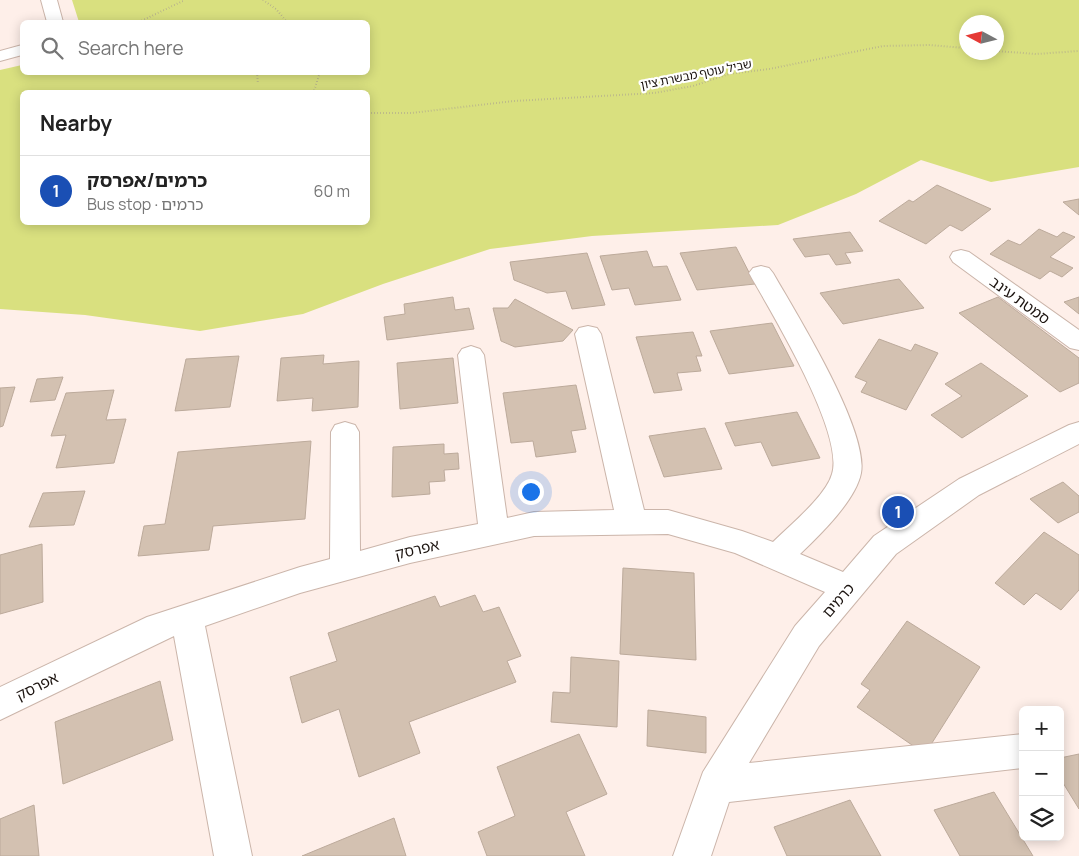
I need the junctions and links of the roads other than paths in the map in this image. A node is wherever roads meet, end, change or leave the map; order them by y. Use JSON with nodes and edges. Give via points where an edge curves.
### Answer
{"nodes":[{"id":1,"x":49,"y":0,"type":"edge"},
{"id":2,"x":54,"y":20,"type":"edge"},
{"id":3,"x":20,"y":51,"type":"edge"},
{"id":4,"x":0,"y":56,"type":"edge"},
{"id":5,"x":961,"y":257,"type":"dead end"},
{"id":6,"x":761,"y":273,"type":"dead end"},
{"id":7,"x":588,"y":334,"type":"dead end"},
{"id":8,"x":1079,"y":342,"type":"edge"},
{"id":9,"x":471,"y":355,"type":"dead end"},
{"id":10,"x":345,"y":432,"type":"dead end"},
{"id":11,"x":1079,"y":432,"type":"edge"},
{"id":12,"x":632,"y":522,"type":"junction"},
{"id":13,"x":494,"y":533,"type":"junction"},
{"id":14,"x":777,"y":558,"type":"junction"},
{"id":15,"x":345,"y":568,"type":"junction"},
{"id":16,"x":848,"y":588,"type":"junction"},
{"id":17,"x":187,"y":618,"type":"junction"},
{"id":18,"x":0,"y":704,"type":"edge"},
{"id":19,"x":1019,"y":751,"type":"edge"},
{"id":20,"x":716,"y":785,"type":"junction"},
{"id":21,"x":233,"y":856,"type":"edge"},
{"id":22,"x":692,"y":856,"type":"edge"}],
"edges":[{"from":1,"to":2,"type":"street"},
{"from":3,"to":4,"type":"street"},
{"from":5,"to":8,"type":"street","name":"סמטת עינב"},
{"from":6,"to":14,"type":"street","via":[[836,412],[846,445],[848,472],[830,503]]},
{"from":7,"to":12,"type":"street"},
{"from":9,"to":13,"type":"street"},
{"from":10,"to":15,"type":"street"},
{"from":11,"to":16,"type":"street","name":"כרמים","via":[[969,487],[885,545]]},
{"from":12,"to":13,"type":"street","name":"אפרסק","via":[[534,524]]},
{"from":12,"to":14,"type":"street","name":"אפרסק","via":[[668,522],[742,543]]},
{"from":13,"to":15,"type":"street","name":"אפרסק","via":[[410,550]]},
{"from":14,"to":16,"type":"street","name":"אפרסק"},
{"from":15,"to":17,"type":"street","name":"אפרסק"},
{"from":16,"to":20,"type":"street","name":"כרמים","via":[[807,636]]},
{"from":17,"to":18,"type":"street","name":"אפרסק","via":[[159,628]]},
{"from":17,"to":21,"type":"street"},
{"from":19,"to":20,"type":"street"},
{"from":20,"to":22,"type":"street","name":"כרמים"}]}
